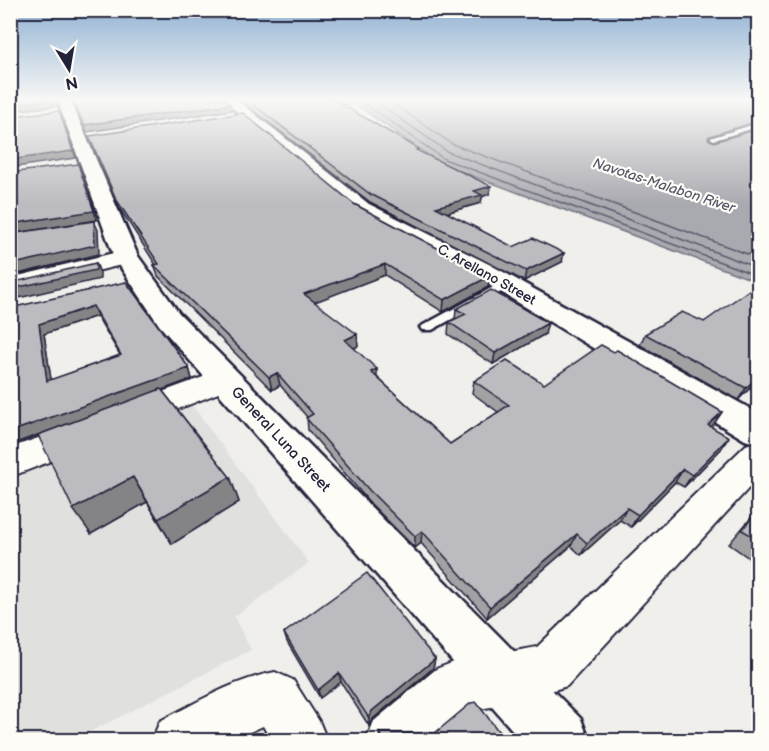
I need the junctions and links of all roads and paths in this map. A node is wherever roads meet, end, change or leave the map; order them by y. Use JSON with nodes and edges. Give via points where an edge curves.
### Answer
{"nodes":[{"id":1,"x":73,"y":134,"type":"edge"},
{"id":2,"x":265,"y":134,"type":"edge"},
{"id":3,"x":728,"y":134,"type":"edge"},
{"id":4,"x":714,"y":138,"type":"dead end"},
{"id":5,"x":130,"y":273,"type":"junction"},
{"id":6,"x":506,"y":284,"type":"junction"},
{"id":7,"x":10,"y":285,"type":"edge"},
{"id":8,"x":427,"y":327,"type":"dead end"},
{"id":9,"x":225,"y":379,"type":"junction"},
{"id":10,"x":759,"y":430,"type":"edge"},
{"id":11,"x":759,"y":455,"type":"edge"},
{"id":12,"x":10,"y":463,"type":"edge"},
{"id":13,"x":504,"y":680,"type":"junction"},
{"id":14,"x":179,"y":741,"type":"edge"},
{"id":15,"x":300,"y":741,"type":"edge"},
{"id":16,"x":393,"y":741,"type":"edge"},
{"id":17,"x":560,"y":741,"type":"edge"}],
"edges":[{"from":1,"to":5,"type":"main road","name":"General Luna Street","via":[[106,224]]},
{"from":2,"to":6,"type":"main road","name":"C. Arellano Street","via":[[362,208]]},
{"from":3,"to":4,"type":"lane"},
{"from":5,"to":7,"type":"street"},
{"from":5,"to":9,"type":"main road","name":"General Luna Street"},
{"from":6,"to":8,"type":"lane"},
{"from":6,"to":10,"type":"main road","name":"C. Arellano Street"},
{"from":9,"to":12,"type":"street"},
{"from":9,"to":13,"type":"main road","name":"General Luna Street"},
{"from":11,"to":13,"type":"street","via":[[550,669]]},
{"from":13,"to":16,"type":"street","via":[[454,687]]},
{"from":13,"to":17,"type":"main road","name":"General Luna Street"},
{"from":14,"to":15,"type":"street","via":[[250,703],[275,698]]}]}
